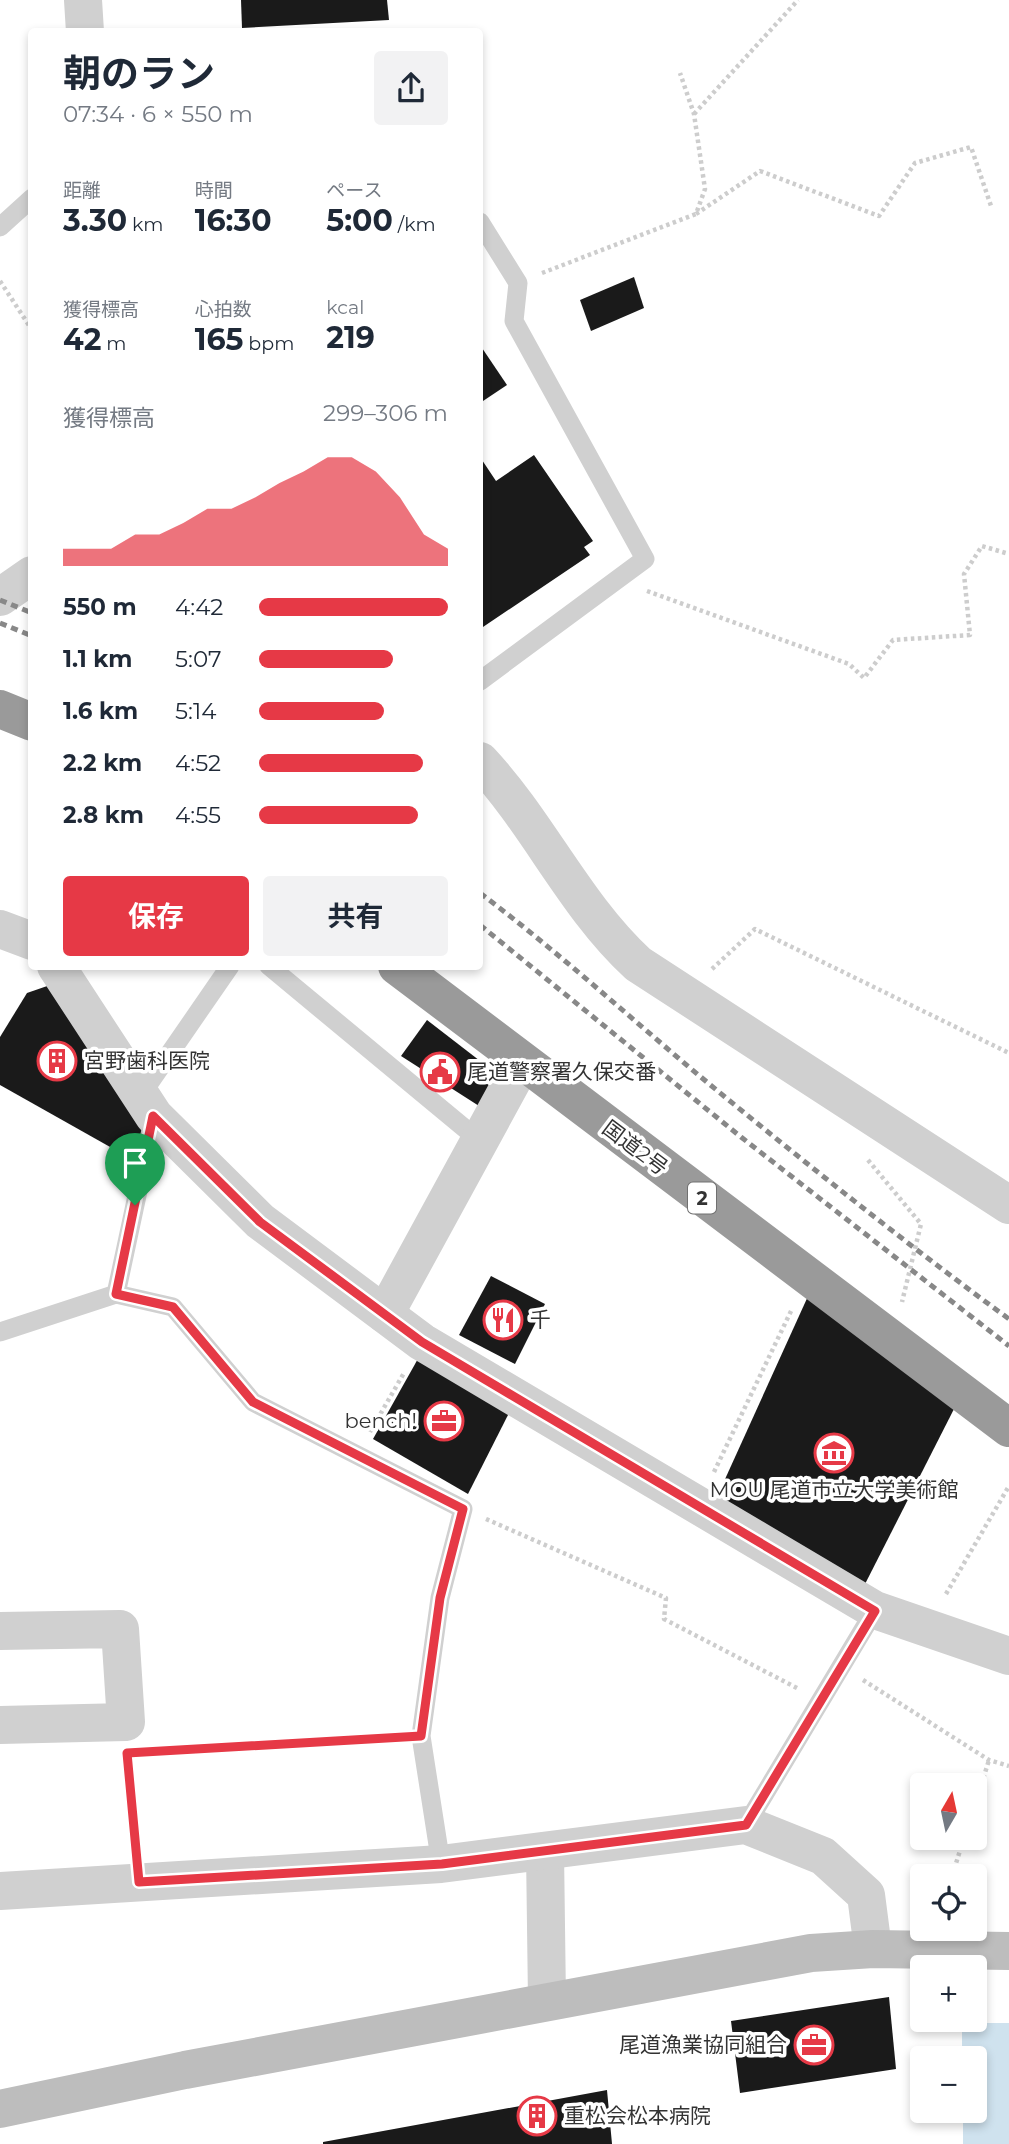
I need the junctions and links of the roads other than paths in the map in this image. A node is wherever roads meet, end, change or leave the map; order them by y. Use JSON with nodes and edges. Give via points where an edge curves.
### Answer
{"nodes":[{"id":1,"x":83,"y":0,"type":"edge"},
{"id":2,"x":85,"y":28,"type":"edge"},
{"id":3,"x":28,"y":202,"type":"edge"},
{"id":4,"x":0,"y":227,"type":"edge"},
{"id":5,"x":483,"y":227,"type":"edge"},
{"id":6,"x":28,"y":578,"type":"edge"},
{"id":7,"x":0,"y":597,"type":"edge"},
{"id":8,"x":483,"y":679,"type":"edge"},
{"id":9,"x":0,"y":709,"type":"edge"},
{"id":10,"x":28,"y":720,"type":"edge"},
{"id":11,"x":483,"y":764,"type":"edge"},
{"id":12,"x":0,"y":929,"type":"edge"},
{"id":13,"x":28,"y":940,"type":"edge"},
{"id":14,"x":59,"y":970,"type":"edge"},
{"id":15,"x":228,"y":970,"type":"edge"},
{"id":16,"x":274,"y":970,"type":"edge"},
{"id":17,"x":402,"y":970,"type":"edge"},
{"id":18,"x":522,"y":1063,"type":"junction"},
{"id":19,"x":147,"y":1105,"type":"junction"},
{"id":20,"x":480,"y":1141,"type":"junction"},
{"id":21,"x":1009,"y":1205,"type":"edge"},
{"id":22,"x":116,"y":1294,"type":"junction"},
{"id":23,"x":385,"y":1314,"type":"junction"},
{"id":24,"x":0,"y":1332,"type":"edge"},
{"id":25,"x":1009,"y":1428,"type":"edge"},
{"id":26,"x":875,"y":1611,"type":"junction"},
{"id":27,"x":0,"y":1632,"type":"edge"},
{"id":28,"x":1009,"y":1656,"type":"edge"},
{"id":29,"x":0,"y":1725,"type":"edge"},
{"id":30,"x":746,"y":1825,"type":"junction"},
{"id":31,"x":545,"y":1851,"type":"junction"},
{"id":32,"x":442,"y":1864,"type":"junction"},
{"id":33,"x":0,"y":1891,"type":"edge"},
{"id":34,"x":873,"y":1949,"type":"junction"},
{"id":35,"x":1009,"y":1951,"type":"edge"},
{"id":36,"x":547,"y":2001,"type":"junction"},
{"id":37,"x":0,"y":2109,"type":"edge"}],
"edges":[{"from":1,"to":2,"type":"street"},
{"from":3,"to":4,"type":"lane"},
{"from":5,"to":8,"type":"lane","via":[[518,283],[514,321],[645,559]]},
{"from":6,"to":7,"type":"street"},
{"from":9,"to":10,"type":"highway"},
{"from":11,"to":21,"type":"street","via":[[577,897],[615,944],[638,964]]},
{"from":12,"to":13,"type":"street"},
{"from":14,"to":19,"type":"street"},
{"from":15,"to":19,"type":"lane"},
{"from":16,"to":20,"type":"lane"},
{"from":17,"to":18,"type":"highway","name":"国道2号","number":"2"},
{"from":18,"to":20,"type":"street"},
{"from":18,"to":25,"type":"highway","name":"国道2号","number":"2"},
{"from":19,"to":22,"type":"lane"},
{"from":19,"to":23,"type":"street","via":[[260,1222]]},
{"from":20,"to":23,"type":"street"},
{"from":22,"to":24,"type":"lane"},
{"from":22,"to":32,"type":"lane","via":[[173,1307],[253,1402],[463,1509],[440,1598],[421,1736]]},
{"from":23,"to":26,"type":"street","via":[[422,1342]]},
{"from":26,"to":28,"type":"street"},
{"from":26,"to":30,"type":"lane"},
{"from":27,"to":29,"type":"street","via":[[120,1629],[126,1722]]},
{"from":30,"to":31,"type":"street"},
{"from":30,"to":34,"type":"street","via":[[823,1856],[866,1895]]},
{"from":31,"to":32,"type":"street"},
{"from":31,"to":36,"type":"street"},
{"from":32,"to":33,"type":"street"},
{"from":34,"to":35,"type":"street"},
{"from":34,"to":36,"type":"street","via":[[811,1953]]},
{"from":36,"to":37,"type":"street"}]}
